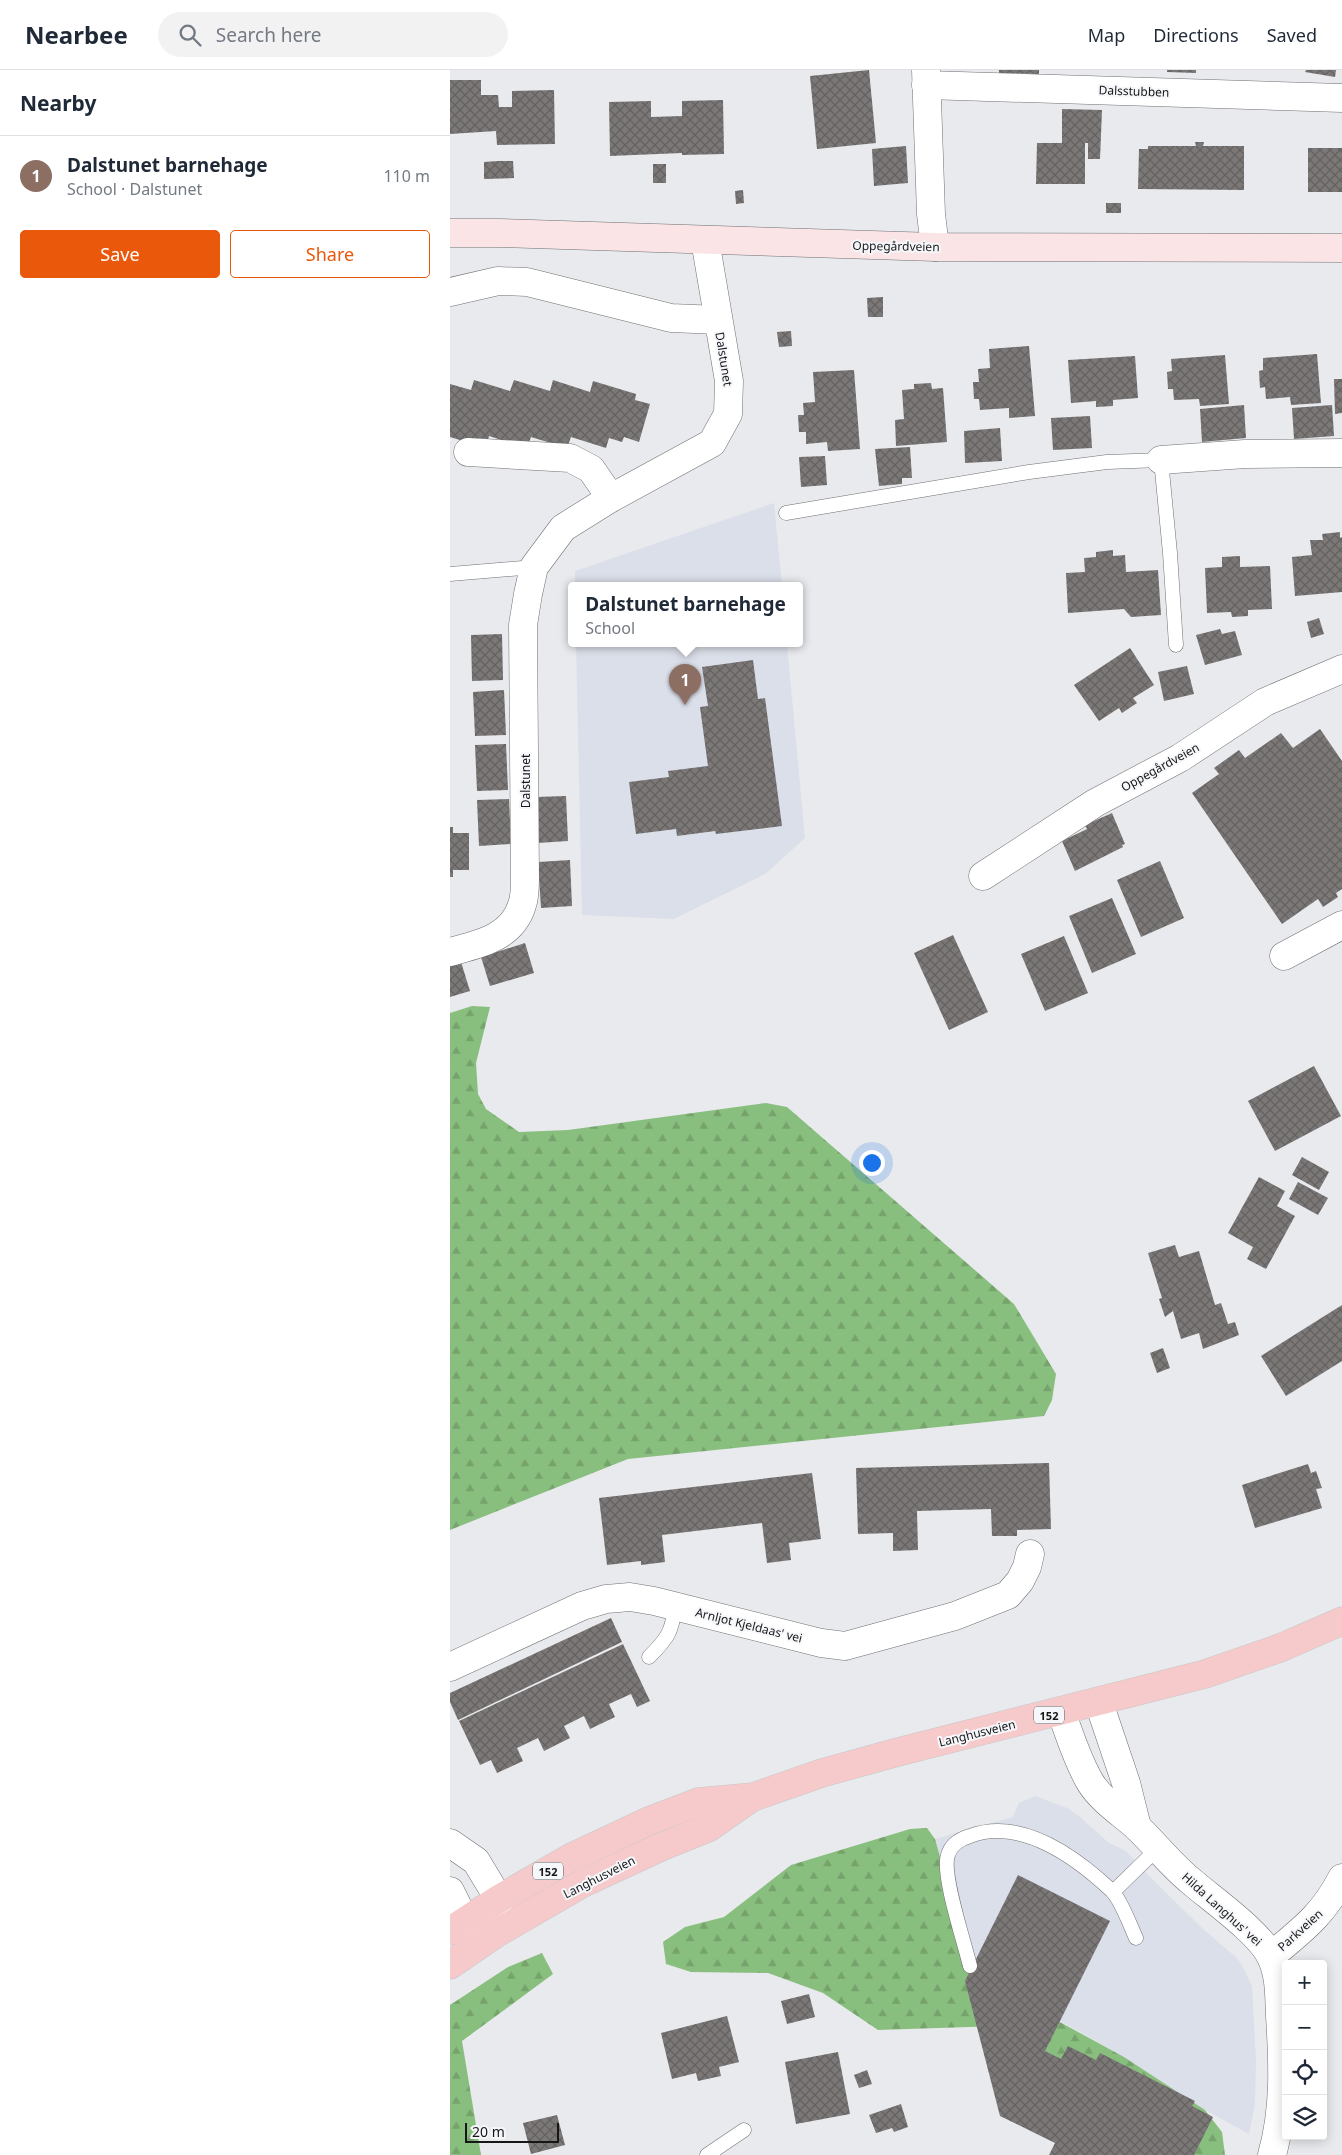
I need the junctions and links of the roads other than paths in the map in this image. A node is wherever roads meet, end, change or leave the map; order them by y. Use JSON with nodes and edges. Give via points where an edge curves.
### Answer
{"nodes":[{"id":1,"x":926,"y":77,"type":"edge"},
{"id":2,"x":1342,"y":98,"type":"edge"},
{"id":3,"x":450,"y":233,"type":"edge"},
{"id":4,"x":706,"y":240,"type":"junction"},
{"id":5,"x":935,"y":247,"type":"junction"},
{"id":6,"x":1342,"y":248,"type":"edge"},
{"id":7,"x":450,"y":292,"type":"edge"},
{"id":8,"x":718,"y":320,"type":"junction"},
{"id":9,"x":468,"y":452,"type":"dead end"},
{"id":10,"x":1342,"y":453,"type":"edge"},
{"id":11,"x":1161,"y":460,"type":"junction"},
{"id":12,"x":611,"y":498,"type":"junction"},
{"id":13,"x":786,"y":513,"type":"dead end"},
{"id":14,"x":534,"y":567,"type":"junction"},
{"id":15,"x":450,"y":574,"type":"edge"},
{"id":16,"x":1176,"y":645,"type":"dead end"},
{"id":17,"x":1342,"y":669,"type":"edge"},
{"id":18,"x":983,"y":876,"type":"dead end"},
{"id":19,"x":1342,"y":925,"type":"edge"},
{"id":20,"x":450,"y":952,"type":"edge"},
{"id":21,"x":1284,"y":956,"type":"dead end"},
{"id":22,"x":1030,"y":1554,"type":"dead end"},
{"id":23,"x":675,"y":1606,"type":"junction"},
{"id":24,"x":1342,"y":1621,"type":"edge"},
{"id":25,"x":649,"y":1657,"type":"dead end"},
{"id":26,"x":450,"y":1666,"type":"edge"},
{"id":27,"x":1099,"y":1703,"type":"junction"},
{"id":28,"x":1061,"y":1712,"type":"junction"},
{"id":29,"x":753,"y":1797,"type":"junction"},
{"id":30,"x":1136,"y":1826,"type":"junction"},
{"id":31,"x":450,"y":1843,"type":"edge"},
{"id":32,"x":1158,"y":1848,"type":"junction"},
{"id":33,"x":1342,"y":1878,"type":"edge"},
{"id":34,"x":450,"y":1891,"type":"edge"},
{"id":35,"x":1113,"y":1892,"type":"junction"},
{"id":36,"x":499,"y":1899,"type":"junction"},
{"id":37,"x":458,"y":1926,"type":"edge"},
{"id":38,"x":495,"y":1934,"type":"junction"},
{"id":39,"x":1136,"y":1938,"type":"dead end"},
{"id":40,"x":1271,"y":1956,"type":"junction"},
{"id":41,"x":450,"y":1966,"type":"edge"},
{"id":42,"x":970,"y":1966,"type":"dead end"},
{"id":43,"x":744,"y":2130,"type":"dead end"},
{"id":44,"x":707,"y":2155,"type":"edge"},
{"id":45,"x":1272,"y":2155,"type":"edge"}],
"edges":[{"from":1,"to":2,"type":"street","name":"Dalsstubben"},
{"from":1,"to":5,"type":"street","name":"Dalsstubben"},
{"from":3,"to":4,"type":"main road","name":"Oppegårdveien"},
{"from":4,"to":5,"type":"main road","name":"Oppegårdveien"},
{"from":4,"to":8,"type":"street","name":"Dalstunet"},
{"from":5,"to":6,"type":"main road","name":"Oppegårdveien"},
{"from":7,"to":8,"type":"street","name":"Dalstunet","via":[[498,281],[527,282],[671,318]]},
{"from":8,"to":12,"type":"street","name":"Dalstunet","via":[[729,398],[728,414],[712,443]]},
{"from":9,"to":12,"type":"street","via":[[570,458],[591,469]]},
{"from":10,"to":11,"type":"street","via":[[1245,454]]},
{"from":11,"to":13,"type":"lane","via":[[1108,462],[1029,472]]},
{"from":11,"to":16,"type":"lane"},
{"from":12,"to":14,"type":"street","name":"Dalstunet","via":[[563,528]]},
{"from":14,"to":15,"type":"lane"},
{"from":14,"to":20,"type":"street","name":"Dalstunet","via":[[523,625],[523,905],[512,925],[492,940]]},
{"from":17,"to":18,"type":"street","name":"Oppegårdveien","via":[[1265,702],[1180,758],[1095,802]]},
{"from":19,"to":21,"type":"street"},
{"from":22,"to":23,"type":"street","name":"Arnljot Kjeldaas' vei","via":[[1020,1581],[1008,1595],[955,1616],[846,1646],[821,1643]]},
{"from":23,"to":25,"type":"lane","via":[[672,1627],[661,1646]]},
{"from":23,"to":26,"type":"street","name":"Arnljot Kjeldaas' vei","via":[[630,1597],[606,1599],[570,1611]]},
{"from":24,"to":27,"type":"main road","name":"Langhusveien","number":"152","via":[[1213,1672]]},
{"from":27,"to":28,"type":"main road","name":"Langhusveien","number":"152"},
{"from":27,"to":30,"type":"street","via":[[1126,1783]]},
{"from":28,"to":29,"type":"main road","name":"Langhusveien","number":"152","via":[[822,1773]]},
{"from":28,"to":30,"type":"street","name":"Hilda Langhus' vei","via":[[1090,1782],[1100,1796]]},
{"from":29,"to":36,"type":"main road","name":"Langhusveien","number":"152","via":[[698,1802],[651,1820],[570,1858]]},
{"from":29,"to":38,"type":"main road","name":"Langhusveien","number":"152","via":[[708,1828],[583,1883]]},
{"from":30,"to":32,"type":"street","name":"Hilda Langhus' vei"},
{"from":31,"to":36,"type":"street","via":[[476,1861]]},
{"from":32,"to":35,"type":"lane"},
{"from":32,"to":40,"type":"street","name":"Hilda Langhus' vei","via":[[1187,1878],[1257,1938]]},
{"from":33,"to":40,"type":"street","name":"Parkveien","via":[[1323,1911]]},
{"from":34,"to":37,"type":"street"},
{"from":35,"to":39,"type":"lane"},
{"from":35,"to":42,"type":"lane","via":[[1060,1849],[1033,1838],[1012,1832],[978,1833],[964,1838],[952,1845],[947,1856],[947,1874]]},
{"from":36,"to":37,"type":"main road","name":"Langhusveien","number":"152"},
{"from":36,"to":38,"type":"street"},
{"from":37,"to":38,"type":"street"},
{"from":38,"to":41,"type":"main road","name":"Langhusveien","number":"152"},
{"from":40,"to":45,"type":"street","name":"Hilda Langhus' vei","via":[[1277,1977],[1283,2054],[1282,2104]]},
{"from":43,"to":44,"type":"lane"}]}
